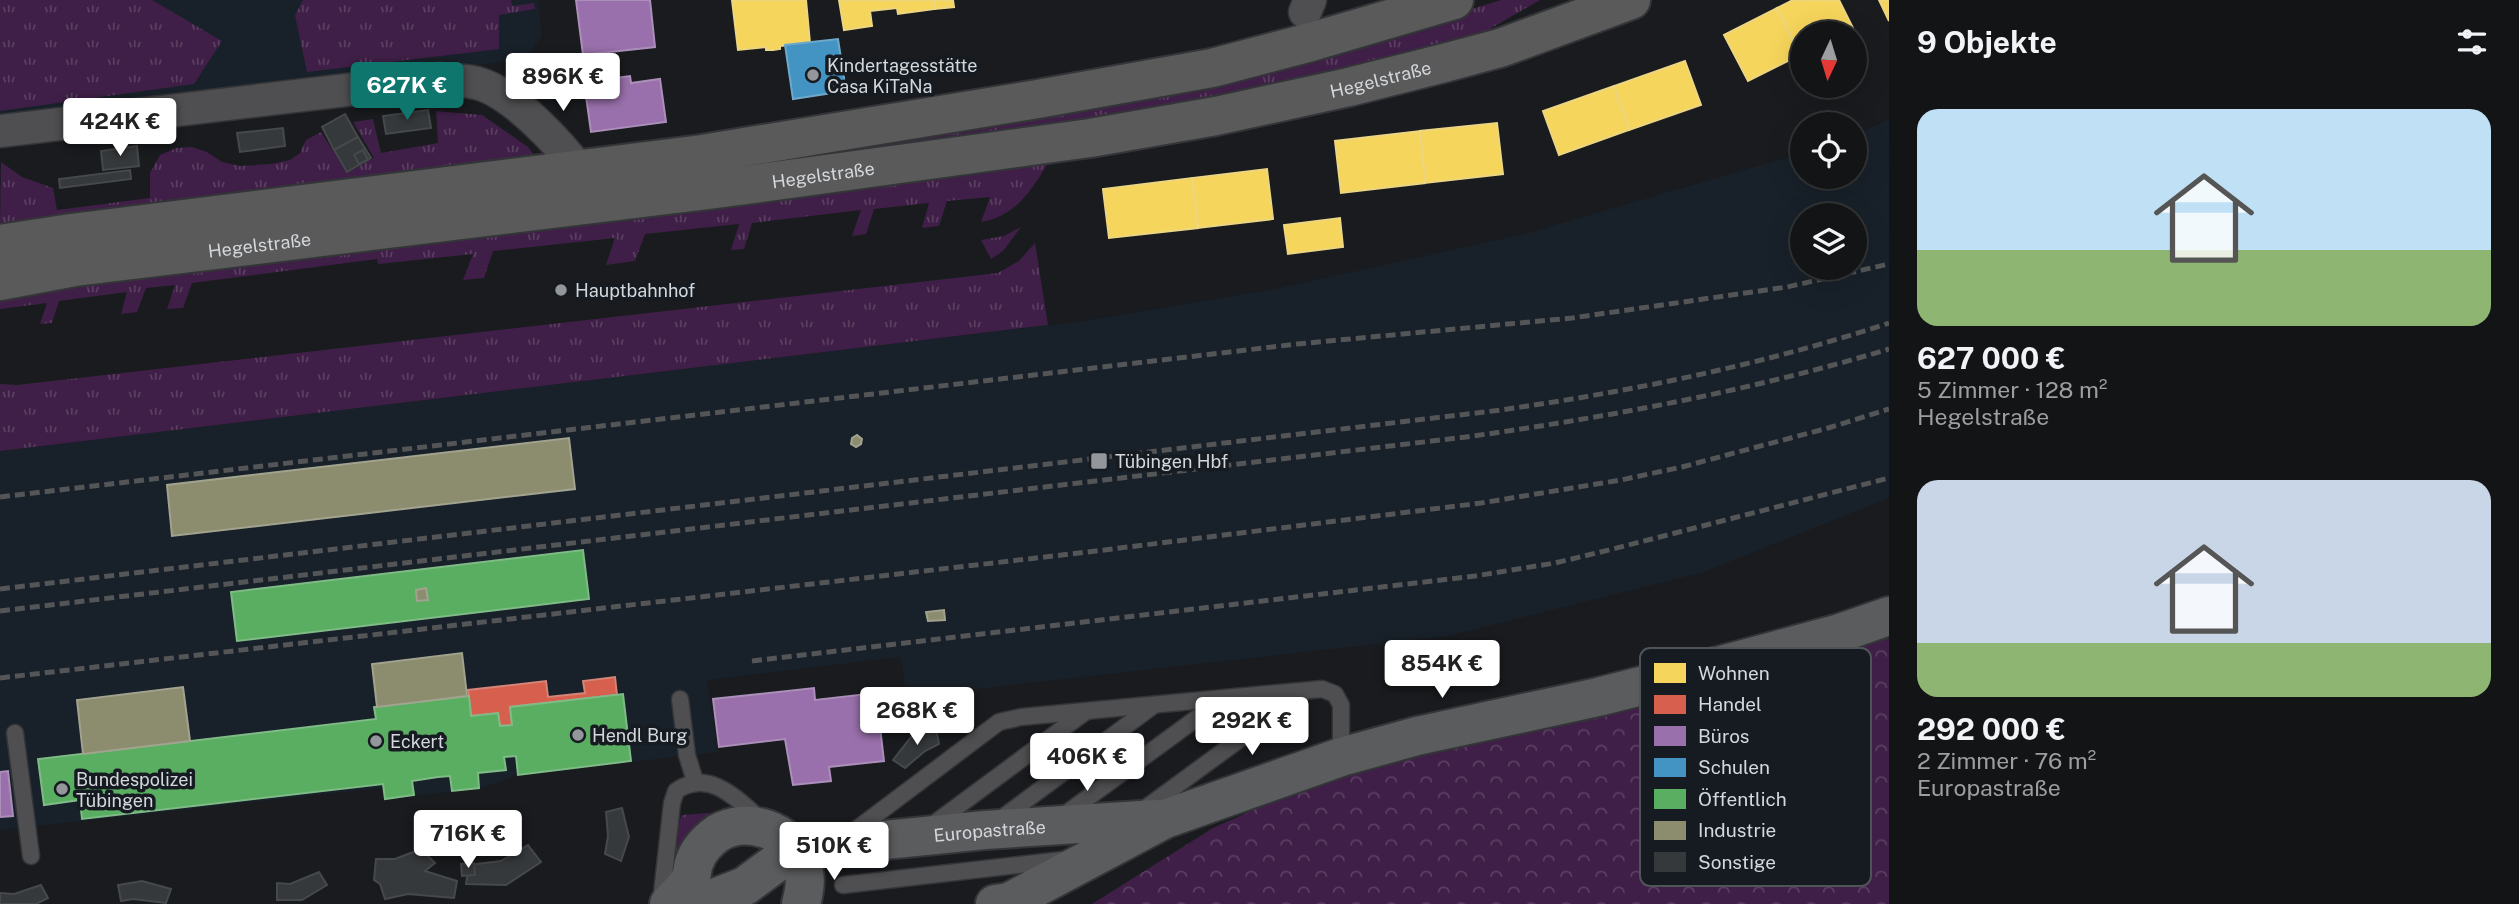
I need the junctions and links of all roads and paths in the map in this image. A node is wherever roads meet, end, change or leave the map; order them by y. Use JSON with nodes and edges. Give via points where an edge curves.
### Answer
{"nodes":[{"id":1,"x":1454,"y":0,"type":"edge"},
{"id":2,"x":1631,"y":0,"type":"edge"},
{"id":3,"x":0,"y":131,"type":"edge"},
{"id":4,"x":580,"y":171,"type":"junction"},
{"id":5,"x":0,"y":244,"type":"edge"},
{"id":6,"x":0,"y":281,"type":"edge"},
{"id":7,"x":1889,"y":616,"type":"edge"},
{"id":8,"x":1785,"y":648,"type":"edge"},
{"id":9,"x":1640,"y":686,"type":"edge"},
{"id":10,"x":1306,"y":690,"type":"junction"},
{"id":11,"x":1224,"y":698,"type":"junction"},
{"id":12,"x":680,"y":699,"type":"dead end"},
{"id":13,"x":1156,"y":704,"type":"junction"},
{"id":14,"x":1087,"y":710,"type":"junction"},
{"id":15,"x":15,"y":733,"type":"dead end"},
{"id":16,"x":1341,"y":757,"type":"junction"},
{"id":17,"x":695,"y":781,"type":"junction"},
{"id":18,"x":1147,"y":819,"type":"junction"},
{"id":19,"x":1049,"y":825,"type":"junction"},
{"id":20,"x":985,"y":830,"type":"junction"},
{"id":21,"x":915,"y":838,"type":"junction"},
{"id":22,"x":784,"y":840,"type":"junction"},
{"id":23,"x":833,"y":846,"type":"junction"},
{"id":24,"x":31,"y":856,"type":"dead end"},
{"id":25,"x":1096,"y":857,"type":"junction"},
{"id":26,"x":843,"y":885,"type":"dead end"},
{"id":27,"x":758,"y":895,"type":"edge"},
{"id":28,"x":661,"y":904,"type":"edge"},
{"id":29,"x":669,"y":904,"type":"edge"},
{"id":30,"x":698,"y":904,"type":"edge"},
{"id":31,"x":801,"y":904,"type":"edge"},
{"id":32,"x":995,"y":904,"type":"edge"}],
"edges":[{"from":1,"to":4,"type":"main road","name":"Hegelstraße","via":[[1212,68],[854,130]]},
{"from":2,"to":6,"type":"main road","name":"Hegelstraße","via":[[1500,48],[1216,116],[709,190],[75,267]]},
{"from":3,"to":4,"type":"street","via":[[449,80],[474,82],[503,96],[559,143]]},
{"from":4,"to":5,"type":"main road","name":"Hegelstraße"},
{"from":7,"to":8,"type":"street","name":"Europastraße"},
{"from":9,"to":16,"type":"street","name":"Europastraße"},
{"from":10,"to":11,"type":"lane"},
{"from":10,"to":16,"type":"lane","via":[[1329,690],[1339,699]]},
{"from":10,"to":18,"type":"lane"},
{"from":11,"to":13,"type":"lane"},
{"from":11,"to":19,"type":"lane"},
{"from":12,"to":17,"type":"lane"},
{"from":13,"to":14,"type":"lane"},
{"from":13,"to":20,"type":"lane"},
{"from":14,"to":21,"type":"lane"},
{"from":14,"to":23,"type":"lane","via":[[999,722]]},
{"from":15,"to":24,"type":"lane"},
{"from":16,"to":18,"type":"street","name":"Europastraße"},
{"from":17,"to":22,"type":"lane","via":[[733,796]]},
{"from":17,"to":28,"type":"lane","via":[[676,791],[672,803]]},
{"from":18,"to":19,"type":"street","name":"Europastraße"},
{"from":18,"to":25,"type":"street","name":"Europastraße"},
{"from":19,"to":20,"type":"street","name":"Europastraße"},
{"from":20,"to":21,"type":"street","name":"Europastraße"},
{"from":21,"to":23,"type":"street","name":"Europastraße"},
{"from":22,"to":23,"type":"street","name":"Europastraße"},
{"from":22,"to":27,"type":"street"},
{"from":22,"to":29,"type":"street","name":"Europastraße","via":[[753,825],[735,826],[718,834],[704,845],[691,879]]},
{"from":22,"to":31,"type":"street","via":[[805,875]]},
{"from":25,"to":26,"type":"lane"},
{"from":25,"to":32,"type":"street","name":"Europastraße","via":[[1009,902]]},
{"from":27,"to":30,"type":"street"}]}
